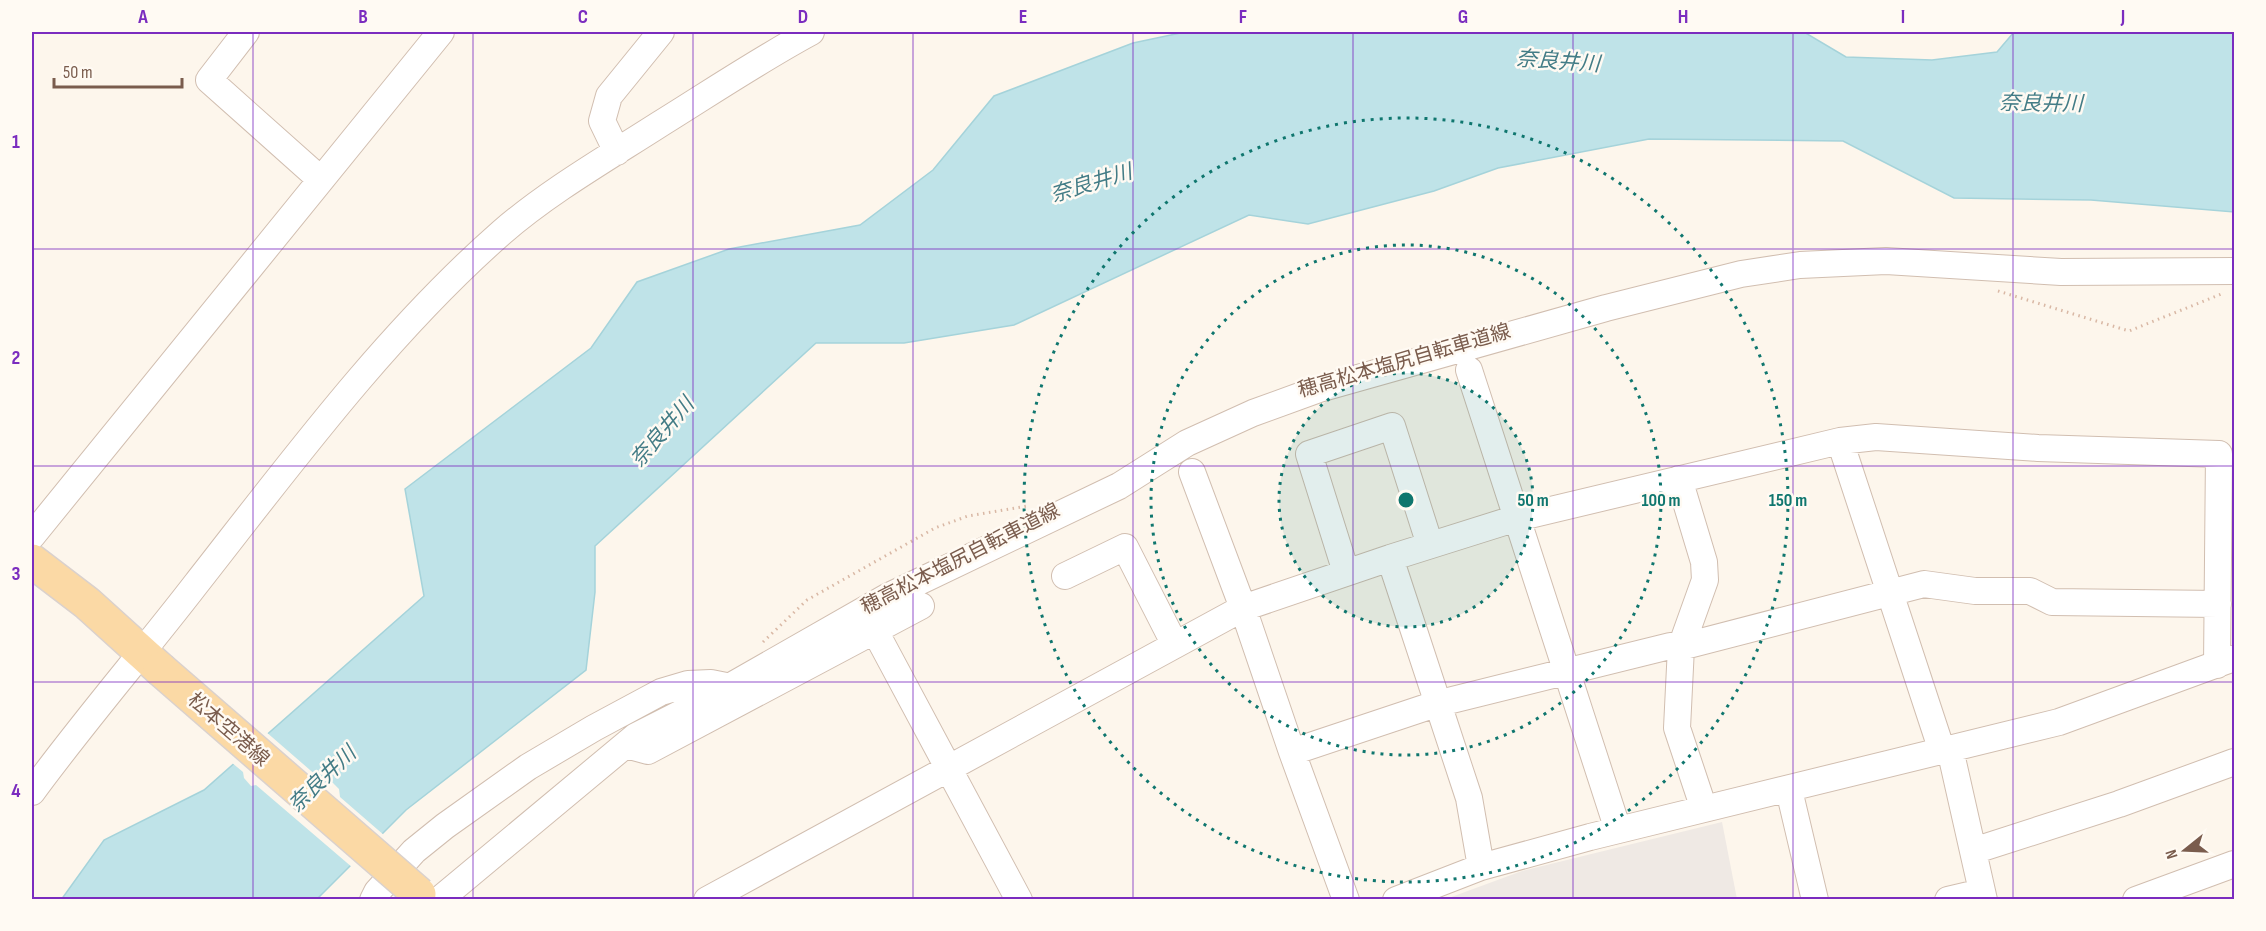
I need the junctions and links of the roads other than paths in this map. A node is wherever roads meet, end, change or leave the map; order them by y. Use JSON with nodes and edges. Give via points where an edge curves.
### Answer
{"nodes":[{"id":1,"x":246,"y":32,"type":"edge"},
{"id":2,"x":441,"y":32,"type":"edge"},
{"id":3,"x":661,"y":32,"type":"edge"},
{"id":4,"x":811,"y":32,"type":"edge"},
{"id":5,"x":617,"y":152,"type":"junction"},
{"id":6,"x":320,"y":179,"type":"junction"},
{"id":7,"x":2235,"y":270,"type":"edge"},
{"id":8,"x":1469,"y":370,"type":"dead end"},
{"id":9,"x":1840,"y":441,"type":"junction"},
{"id":10,"x":2227,"y":454,"type":"edge"},
{"id":11,"x":1192,"y":472,"type":"dead end"},
{"id":12,"x":1679,"y":479,"type":"junction"},
{"id":13,"x":1517,"y":518,"type":"junction"},
{"id":14,"x":32,"y":536,"type":"edge"},
{"id":15,"x":1430,"y":545,"type":"junction"},
{"id":16,"x":1390,"y":558,"type":"junction"},
{"id":17,"x":32,"y":561,"type":"edge"},
{"id":18,"x":1346,"y":572,"type":"junction"},
{"id":19,"x":1065,"y":576,"type":"dead end"},
{"id":20,"x":1892,"y":594,"type":"junction"},
{"id":21,"x":2218,"y":604,"type":"junction"},
{"id":22,"x":921,"y":606,"type":"dead end"},
{"id":23,"x":1243,"y":608,"type":"junction"},
{"id":24,"x":875,"y":631,"type":"junction"},
{"id":25,"x":1175,"y":645,"type":"junction"},
{"id":26,"x":1681,"y":647,"type":"junction"},
{"id":27,"x":151,"y":661,"type":"junction"},
{"id":28,"x":2226,"y":661,"type":"edge"},
{"id":29,"x":1566,"y":670,"type":"junction"},
{"id":30,"x":730,"y":687,"type":"junction"},
{"id":31,"x":1436,"y":704,"type":"junction"},
{"id":32,"x":626,"y":745,"type":"junction"},
{"id":33,"x":1946,"y":750,"type":"junction"},
{"id":34,"x":1292,"y":752,"type":"junction"},
{"id":35,"x":2235,"y":762,"type":"edge"},
{"id":36,"x":948,"y":767,"type":"junction"},
{"id":37,"x":1789,"y":790,"type":"junction"},
{"id":38,"x":32,"y":792,"type":"edge"},
{"id":39,"x":1704,"y":809,"type":"junction"},
{"id":40,"x":1618,"y":830,"type":"junction"},
{"id":41,"x":1973,"y":851,"type":"junction"},
{"id":42,"x":2235,"y":864,"type":"edge"},
{"id":43,"x":1480,"y":867,"type":"junction"},
{"id":44,"x":1983,"y":896,"type":"edge"},
{"id":45,"x":428,"y":898,"type":"edge"},
{"id":46,"x":373,"y":900,"type":"edge"},
{"id":47,"x":707,"y":900,"type":"edge"},
{"id":48,"x":1019,"y":900,"type":"edge"},
{"id":49,"x":1346,"y":900,"type":"edge"},
{"id":50,"x":1396,"y":900,"type":"edge"},
{"id":51,"x":1815,"y":900,"type":"edge"},
{"id":52,"x":1948,"y":900,"type":"edge"},
{"id":53,"x":2136,"y":900,"type":"edge"}],
"edges":[{"from":1,"to":6,"type":"street","via":[[209,80]]},
{"from":2,"to":6,"type":"street"},
{"from":3,"to":5,"type":"street","via":[[609,96],[602,121]]},
{"from":4,"to":5,"type":"street"},
{"from":5,"to":27,"type":"street","via":[[503,231],[458,272],[373,364],[249,513]]},
{"from":6,"to":14,"type":"street"},
{"from":7,"to":30,"type":"street","via":[[2061,272],[1886,261],[1800,266],[1741,274],[1493,339],[1318,388],[1220,428],[1178,448],[1119,486],[888,597]]},
{"from":8,"to":13,"type":"street"},
{"from":9,"to":10,"type":"street","via":[[1876,436],[2038,448]]},
{"from":9,"to":12,"type":"street"},
{"from":9,"to":20,"type":"street"},
{"from":10,"to":21,"type":"street"},
{"from":11,"to":23,"type":"street"},
{"from":12,"to":13,"type":"street"},
{"from":12,"to":26,"type":"street","via":[[1704,562],[1705,580]]},
{"from":13,"to":15,"type":"street"},
{"from":13,"to":29,"type":"street"},
{"from":15,"to":16,"type":"street"},
{"from":15,"to":18,"type":"street","via":[[1392,426],[1309,454]]},
{"from":16,"to":18,"type":"street"},
{"from":16,"to":31,"type":"street"},
{"from":17,"to":27,"type":"main road","name":"松本空港線","via":[[87,603]]},
{"from":18,"to":23,"type":"street"},
{"from":19,"to":25,"type":"street","via":[[1125,547]]},
{"from":20,"to":21,"type":"street","via":[[1924,584],[1975,591],[2030,591],[2052,602]]},
{"from":20,"to":26,"type":"street"},
{"from":20,"to":33,"type":"street"},
{"from":21,"to":28,"type":"street"},
{"from":22,"to":24,"type":"street"},
{"from":23,"to":25,"type":"street"},
{"from":23,"to":34,"type":"street"},
{"from":24,"to":32,"type":"street","via":[[648,751]]},
{"from":24,"to":36,"type":"street"},
{"from":25,"to":36,"type":"street"},
{"from":26,"to":29,"type":"street","via":[[1670,646]]},
{"from":26,"to":39,"type":"street","via":[[1677,728]]},
{"from":27,"to":38,"type":"street"},
{"from":27,"to":45,"type":"main road","name":"松本空港線","bridge":true},
{"from":28,"to":33,"type":"street","via":[[2059,722]]},
{"from":29,"to":31,"type":"street"},
{"from":29,"to":40,"type":"street"},
{"from":30,"to":32,"type":"street"},
{"from":30,"to":46,"type":"street","via":[[701,682],[662,692],[538,761],[414,851]]},
{"from":31,"to":34,"type":"street"},
{"from":31,"to":43,"type":"street","via":[[1469,798]]},
{"from":32,"to":45,"type":"street"},
{"from":33,"to":37,"type":"street"},
{"from":33,"to":41,"type":"street"},
{"from":34,"to":49,"type":"street"},
{"from":35,"to":41,"type":"street"},
{"from":36,"to":47,"type":"street"},
{"from":36,"to":48,"type":"street"},
{"from":37,"to":39,"type":"street"},
{"from":37,"to":51,"type":"street"},
{"from":39,"to":40,"type":"street"},
{"from":40,"to":43,"type":"street"},
{"from":41,"to":44,"type":"street"},
{"from":42,"to":53,"type":"street"},
{"from":43,"to":50,"type":"street"},
{"from":44,"to":52,"type":"street"}]}
